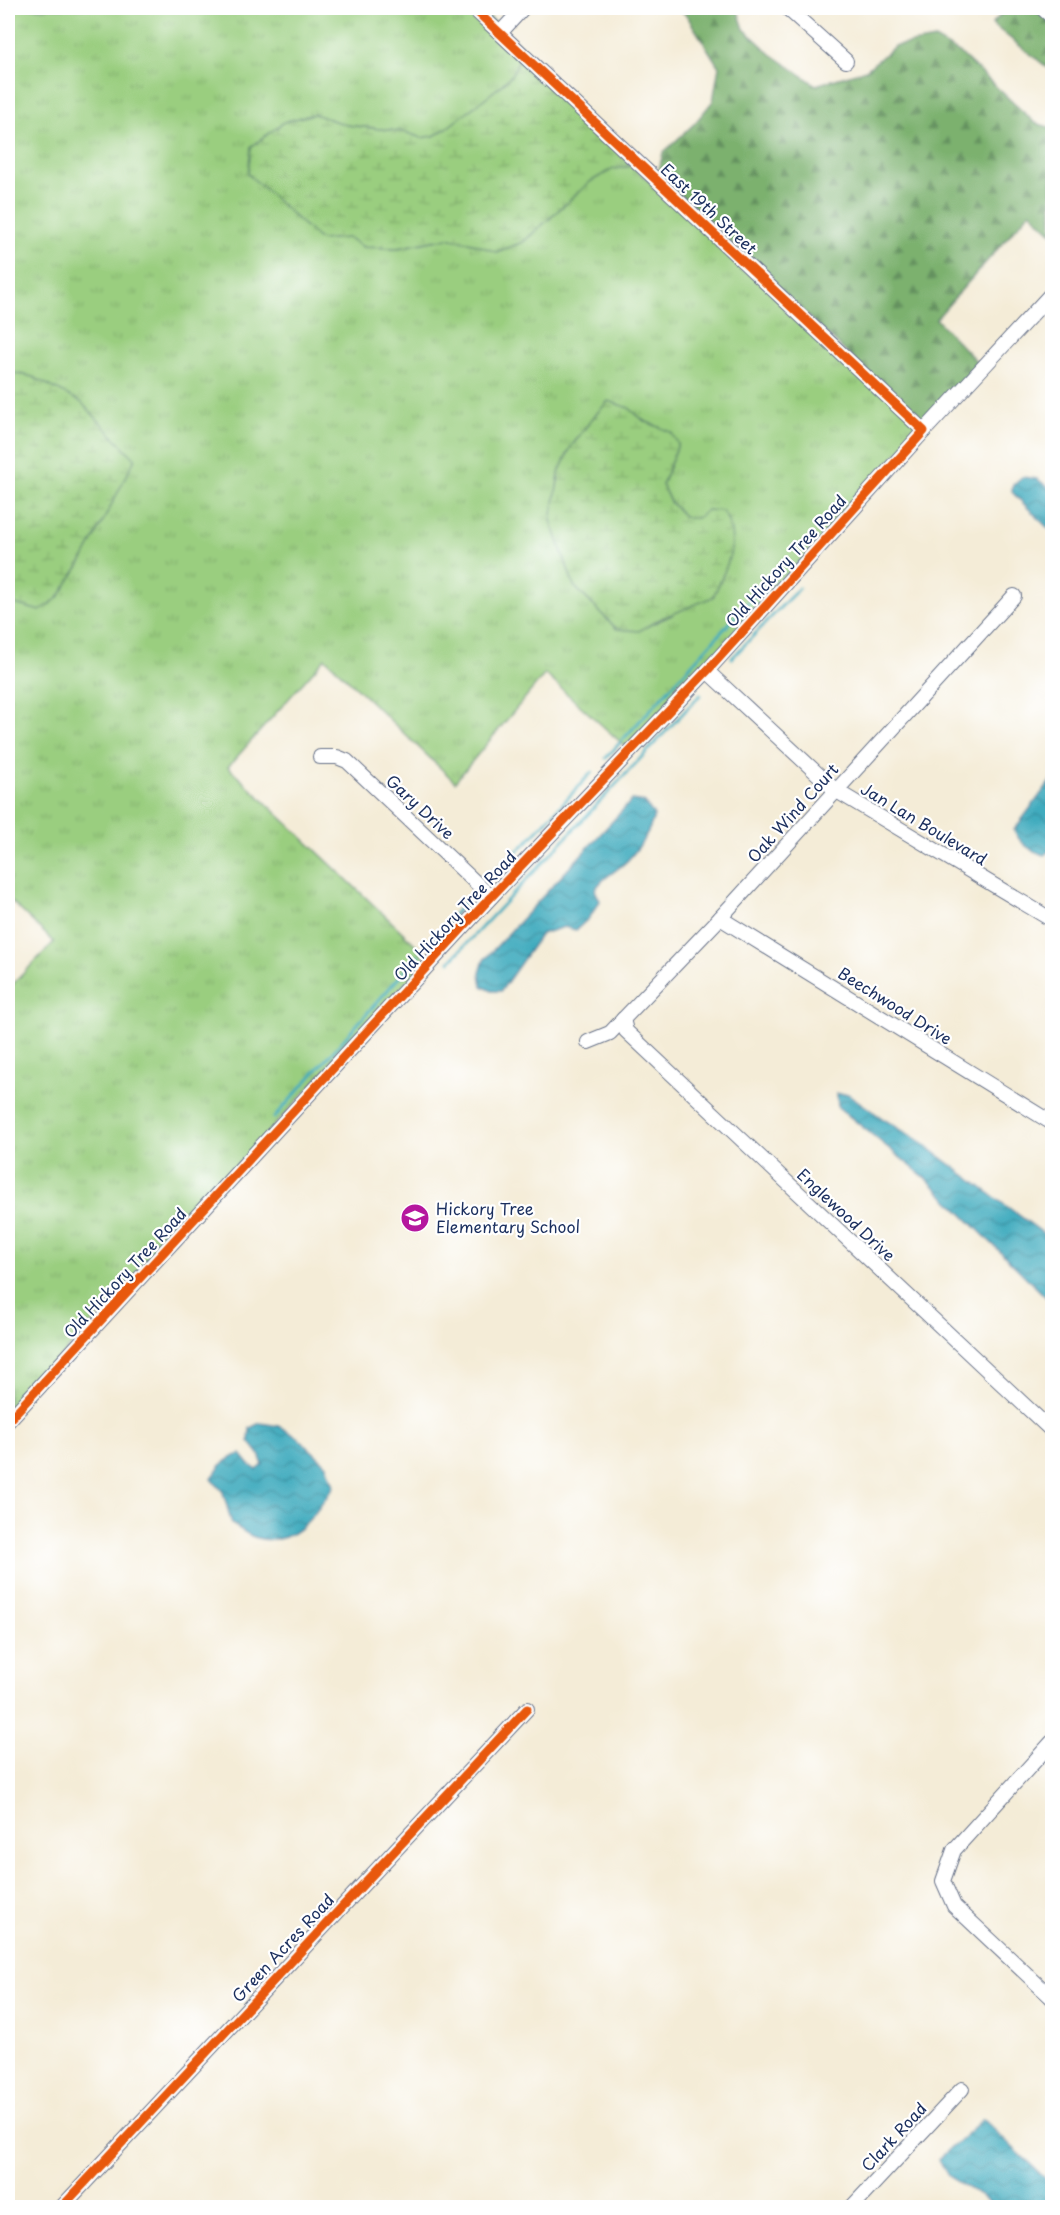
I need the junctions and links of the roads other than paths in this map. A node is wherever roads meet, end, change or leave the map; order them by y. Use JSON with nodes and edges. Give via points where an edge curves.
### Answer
{"nodes":[{"id":1,"x":473,"y":8,"type":"edge"},
{"id":2,"x":524,"y":8,"type":"edge"},
{"id":3,"x":787,"y":8,"type":"edge"},
{"id":4,"x":1042,"y":8,"type":"edge"},
{"id":5,"x":1053,"y":17,"type":"edge"},
{"id":6,"x":500,"y":33,"type":"junction"},
{"id":7,"x":846,"y":61,"type":"dead end"},
{"id":8,"x":1053,"y":293,"type":"edge"},
{"id":9,"x":924,"y":431,"type":"junction"},
{"id":10,"x":1014,"y":596,"type":"dead end"},
{"id":11,"x":708,"y":671,"type":"junction"},
{"id":12,"x":320,"y":757,"type":"dead end"},
{"id":13,"x":836,"y":790,"type":"junction"},
{"id":14,"x":491,"y":897,"type":"junction"},
{"id":15,"x":720,"y":918,"type":"junction"},
{"id":16,"x":1053,"y":920,"type":"edge"},
{"id":17,"x":623,"y":1019,"type":"junction"},
{"id":18,"x":588,"y":1042,"type":"dead end"},
{"id":19,"x":1053,"y":1123,"type":"edge"},
{"id":20,"x":8,"y":1421,"type":"edge"},
{"id":21,"x":1053,"y":1431,"type":"edge"},
{"id":22,"x":527,"y":1709,"type":"dead end"},
{"id":23,"x":1053,"y":1742,"type":"edge"},
{"id":24,"x":1053,"y":1998,"type":"edge"},
{"id":25,"x":962,"y":2089,"type":"dead end"},
{"id":26,"x":61,"y":2208,"type":"edge"},
{"id":27,"x":851,"y":2208,"type":"edge"}],
"edges":[{"from":1,"to":6,"type":"street","name":"East 19th Street"},
{"from":2,"to":6,"type":"street"},
{"from":3,"to":7,"type":"street"},
{"from":4,"to":5,"type":"street"},
{"from":6,"to":9,"type":"street","name":"East 19th Street"},
{"from":8,"to":9,"type":"street","name":"Old Hickory Tree Road"},
{"from":9,"to":11,"type":"street","name":"Old Hickory Tree Road"},
{"from":10,"to":13,"type":"street","name":"Oak Wind Court"},
{"from":11,"to":13,"type":"street","name":"Jan Lan Boulevard"},
{"from":11,"to":14,"type":"street","name":"Old Hickory Tree Road"},
{"from":12,"to":14,"type":"street","name":"Gary Drive","via":[[347,761]]},
{"from":13,"to":15,"type":"street","name":"Oak Wind Court"},
{"from":13,"to":16,"type":"street","name":"Jan Lan Boulevard"},
{"from":14,"to":20,"type":"street","name":"Old Hickory Tree Road"},
{"from":15,"to":17,"type":"street","name":"Oak Wind Court"},
{"from":15,"to":19,"type":"street","name":"Beechwood Drive"},
{"from":17,"to":18,"type":"street","name":"Oak Wind Court","via":[[610,1033]]},
{"from":17,"to":21,"type":"street","name":"Englewood Drive","via":[[626,1031]]},
{"from":22,"to":26,"type":"street","name":"Green Acres Road"},
{"from":23,"to":24,"type":"street","via":[[954,1850],[943,1881],[954,1906]]},
{"from":25,"to":27,"type":"street","name":"Clark Road"}]}
